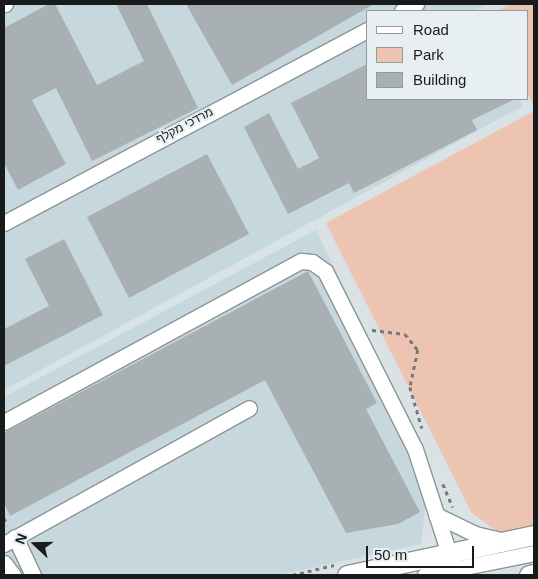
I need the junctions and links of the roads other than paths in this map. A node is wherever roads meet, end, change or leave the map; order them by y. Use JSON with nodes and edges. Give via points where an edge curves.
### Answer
{"nodes":[{"id":1,"x":416,"y":4,"type":"edge"},
{"id":2,"x":404,"y":10,"type":"edge"},
{"id":3,"x":366,"y":31,"type":"edge"},
{"id":4,"x":4,"y":223,"type":"edge"},
{"id":5,"x":249,"y":408,"type":"dead end"},
{"id":6,"x":4,"y":422,"type":"edge"},
{"id":7,"x":436,"y":516,"type":"junction"},
{"id":8,"x":534,"y":535,"type":"edge"},
{"id":9,"x":9,"y":540,"type":"edge"},
{"id":10,"x":505,"y":541,"type":"junction"},
{"id":11,"x":534,"y":553,"type":"edge"},
{"id":12,"x":4,"y":563,"type":"edge"},
{"id":13,"x":454,"y":566,"type":"edge"},
{"id":14,"x":534,"y":574,"type":"edge"},
{"id":15,"x":13,"y":575,"type":"edge"},
{"id":16,"x":33,"y":575,"type":"edge"},
{"id":17,"x":347,"y":575,"type":"edge"},
{"id":18,"x":425,"y":575,"type":"edge"},
{"id":19,"x":529,"y":575,"type":"edge"}],
"edges":[{"from":1,"to":2,"type":"street"},
{"from":3,"to":4,"type":"street","name":"מרדכי מקלף"},
{"from":5,"to":9,"type":"street"},
{"from":6,"to":7,"type":"street","via":[[302,261],[312,262],[325,271],[414,449]]},
{"from":7,"to":10,"type":"street","via":[[474,534]]},
{"from":7,"to":13,"type":"street"},
{"from":8,"to":10,"type":"main road"},
{"from":9,"to":16,"type":"street"},
{"from":10,"to":13,"type":"main road"},
{"from":11,"to":13,"type":"street"},
{"from":12,"to":15,"type":"street"},
{"from":13,"to":17,"type":"main road"},
{"from":13,"to":18,"type":"street"},
{"from":14,"to":19,"type":"main road"}]}
